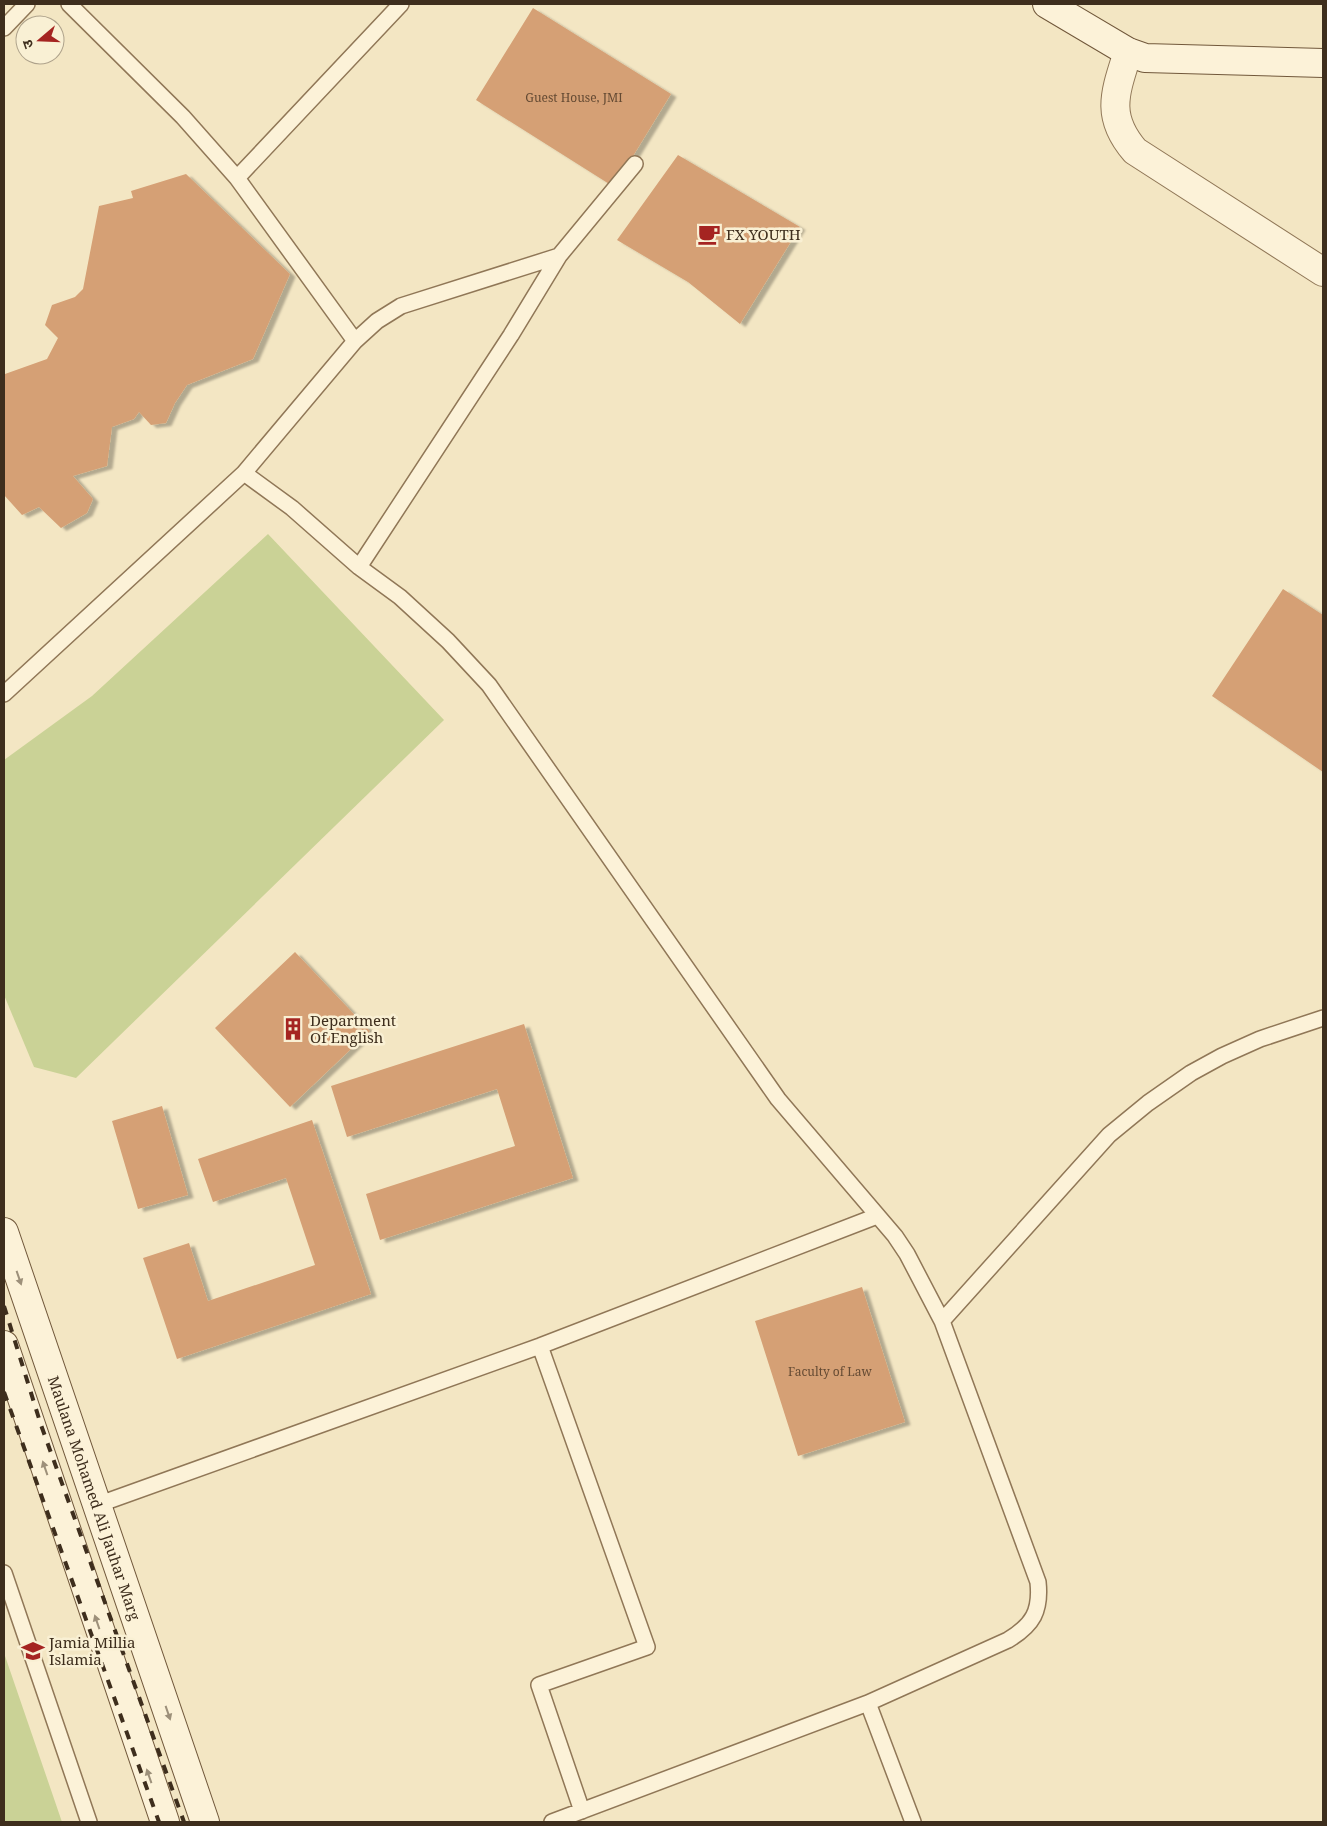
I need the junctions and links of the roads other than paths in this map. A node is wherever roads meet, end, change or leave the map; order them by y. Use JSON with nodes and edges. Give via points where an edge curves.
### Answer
{"nodes":[{"id":1,"x":27,"y":4,"type":"edge"},
{"id":2,"x":69,"y":4,"type":"edge"},
{"id":3,"x":401,"y":4,"type":"edge"},
{"id":4,"x":1047,"y":4,"type":"edge"},
{"id":5,"x":4,"y":28,"type":"edge"},
{"id":6,"x":1128,"y":52,"type":"junction"},
{"id":7,"x":1323,"y":63,"type":"edge"},
{"id":8,"x":635,"y":164,"type":"dead end"},
{"id":9,"x":238,"y":178,"type":"junction"},
{"id":10,"x":559,"y":256,"type":"junction"},
{"id":11,"x":1323,"y":272,"type":"edge"},
{"id":12,"x":355,"y":341,"type":"junction"},
{"id":13,"x":244,"y":473,"type":"junction"},
{"id":14,"x":359,"y":567,"type":"junction"},
{"id":15,"x":4,"y":694,"type":"edge"},
{"id":16,"x":1323,"y":1018,"type":"edge"},
{"id":17,"x":877,"y":1216,"type":"junction"},
{"id":18,"x":4,"y":1232,"type":"edge"},
{"id":19,"x":942,"y":1321,"type":"junction"},
{"id":20,"x":4,"y":1345,"type":"edge"},
{"id":21,"x":540,"y":1346,"type":"junction"},
{"id":22,"x":97,"y":1505,"type":"junction"},
{"id":23,"x":4,"y":1573,"type":"edge"},
{"id":24,"x":155,"y":1675,"type":"junction"},
{"id":25,"x":119,"y":1687,"type":"junction"},
{"id":26,"x":868,"y":1703,"type":"junction"},
{"id":27,"x":582,"y":1811,"type":"junction"},
{"id":28,"x":89,"y":1822,"type":"edge"},
{"id":29,"x":165,"y":1822,"type":"edge"},
{"id":30,"x":205,"y":1822,"type":"edge"},
{"id":31,"x":552,"y":1822,"type":"edge"},
{"id":32,"x":913,"y":1822,"type":"edge"}],
"edges":[{"from":1,"to":5,"type":"lane"},
{"from":2,"to":9,"type":"lane","via":[[183,117]]},
{"from":3,"to":9,"type":"lane"},
{"from":4,"to":6,"type":"main road"},
{"from":6,"to":7,"type":"main road","via":[[1155,59]]},
{"from":6,"to":11,"type":"main road","via":[[1115,100],[1116,116],[1119,130],[1135,152]]},
{"from":8,"to":10,"type":"lane"},
{"from":9,"to":12,"type":"lane"},
{"from":10,"to":12,"type":"lane","via":[[401,306],[376,321]]},
{"from":10,"to":14,"type":"lane"},
{"from":12,"to":13,"type":"lane"},
{"from":13,"to":14,"type":"lane","via":[[292,508]]},
{"from":13,"to":15,"type":"lane"},
{"from":14,"to":17,"type":"lane","via":[[400,597],[448,641],[488,686],[778,1099]]},
{"from":16,"to":19,"type":"lane","via":[[1260,1039],[1222,1056],[1148,1103],[1109,1135]]},
{"from":17,"to":19,"type":"lane","via":[[907,1254]]},
{"from":17,"to":21,"type":"lane"},
{"from":18,"to":22,"type":"main road","name":"Maulana Mohamed Ali Jauhar Marg","one_way":true},
{"from":19,"to":26,"type":"lane","via":[[1038,1582],[1038,1607],[1028,1624],[1008,1640]]},
{"from":25,"to":20,"type":"main road","one_way":true},
{"from":21,"to":22,"type":"lane"},
{"from":21,"to":27,"type":"lane","via":[[647,1647],[539,1685]]},
{"from":22,"to":24,"type":"main road","name":"Maulana Mohamed Ali Jauhar Marg"},
{"from":23,"to":28,"type":"lane"},
{"from":24,"to":25,"type":"main road"},
{"from":24,"to":30,"type":"main road","name":"Maulana Mohamed Ali Jauhar Marg","one_way":true},
{"from":29,"to":25,"type":"main road","one_way":true},
{"from":26,"to":27,"type":"lane"},
{"from":26,"to":32,"type":"lane"},
{"from":27,"to":31,"type":"lane"}]}
